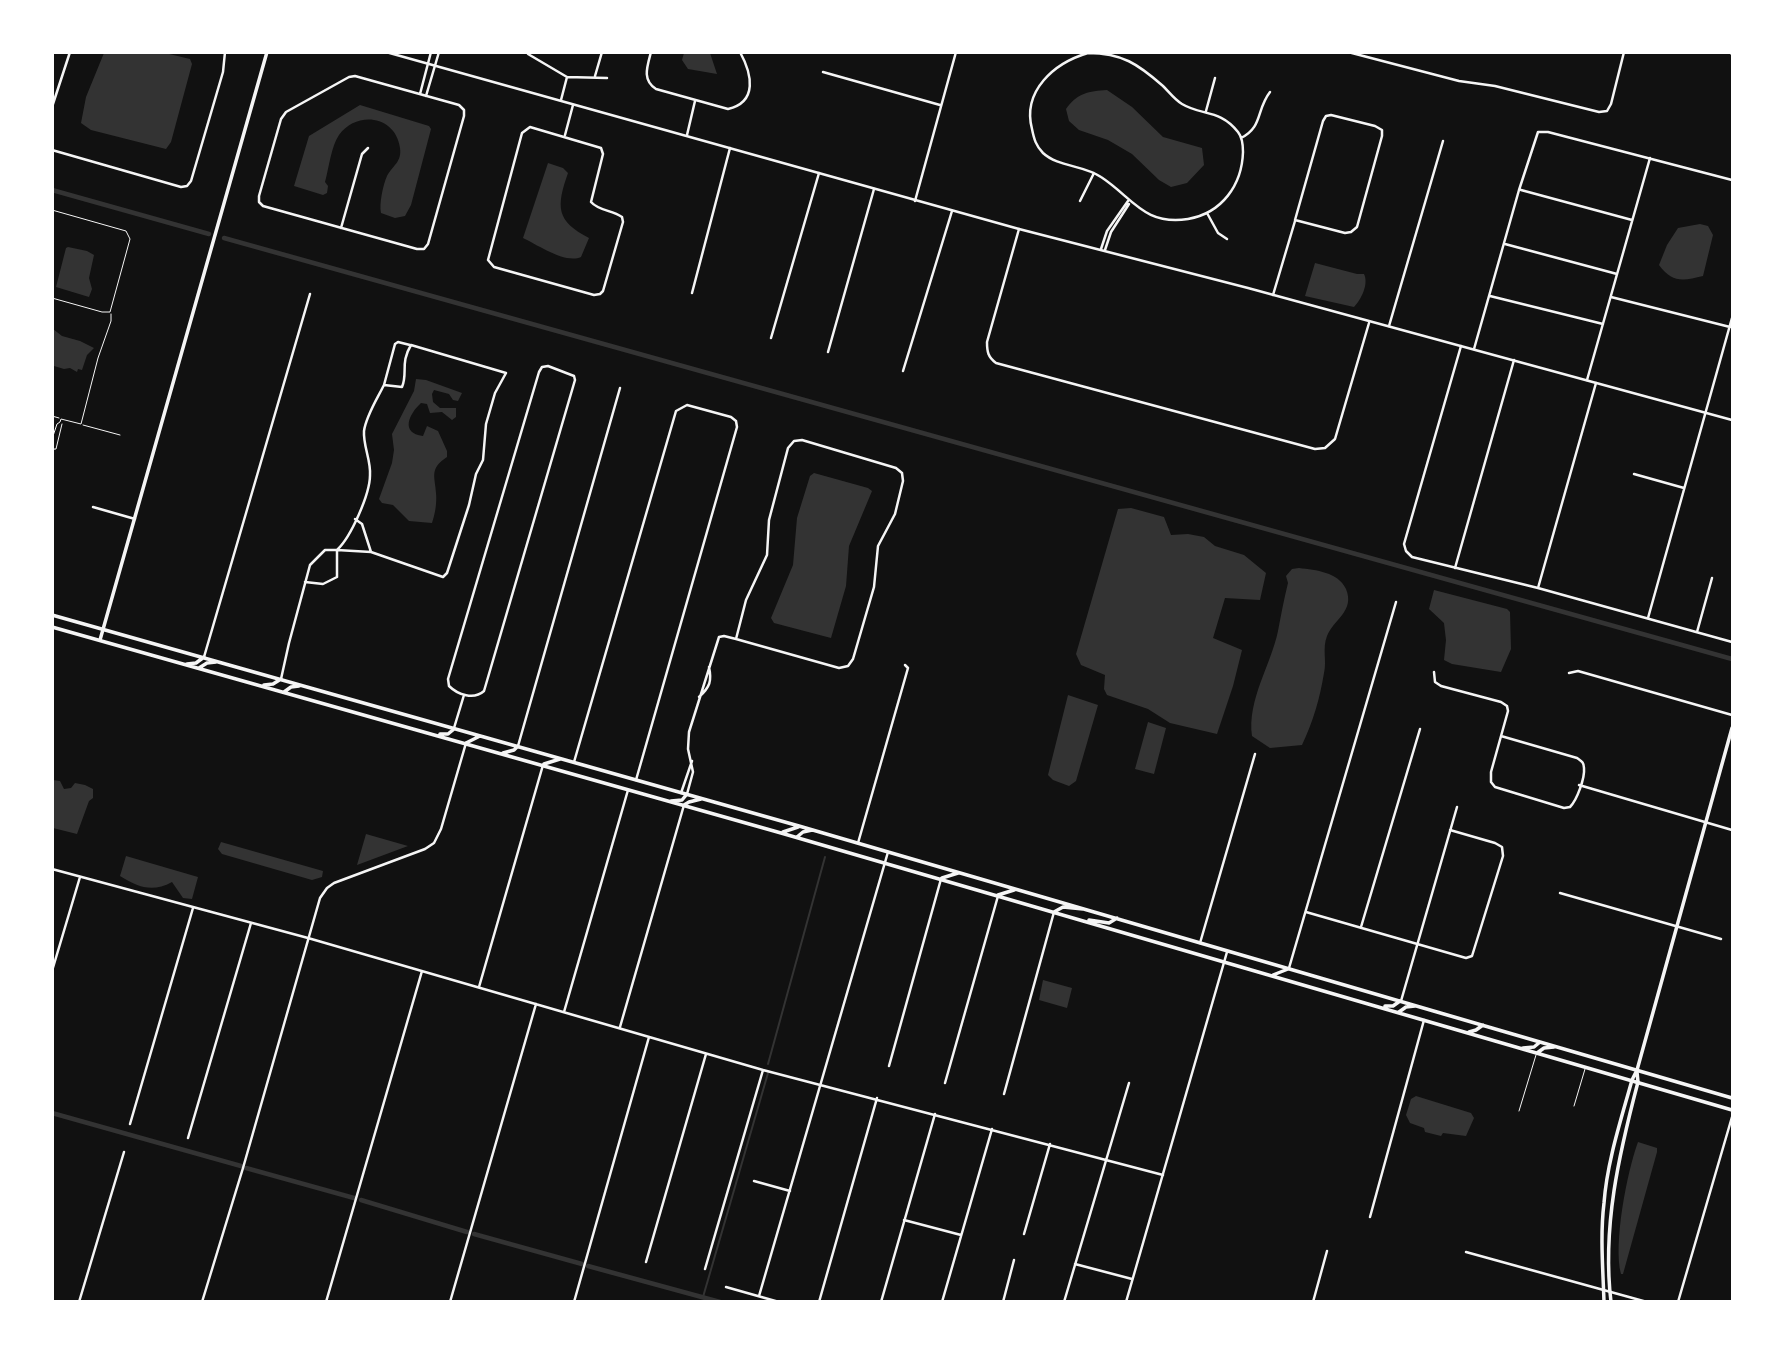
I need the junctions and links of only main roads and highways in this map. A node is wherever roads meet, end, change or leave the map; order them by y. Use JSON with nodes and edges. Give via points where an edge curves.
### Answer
{"nodes":[{"id":1,"x":267,"y":52,"type":"edge"},
{"id":2,"x":52,"y":615,"type":"edge"},
{"id":3,"x":52,"y":627,"type":"edge"},
{"id":4,"x":103,"y":629,"type":"junction"},
{"id":5,"x":100,"y":640,"type":"junction"},
{"id":6,"x":204,"y":657,"type":"junction"},
{"id":7,"x":218,"y":661,"type":"junction"},
{"id":8,"x":185,"y":664,"type":"junction"},
{"id":9,"x":200,"y":668,"type":"junction"},
{"id":10,"x":281,"y":679,"type":"junction"},
{"id":11,"x":259,"y":685,"type":"junction"},
{"id":12,"x":304,"y":686,"type":"junction"},
{"id":13,"x":284,"y":692,"type":"junction"},
{"id":14,"x":371,"y":705,"type":"junction"},
{"id":15,"x":366,"y":715,"type":"junction"},
{"id":16,"x":454,"y":728,"type":"junction"},
{"id":17,"x":1732,"y":728,"type":"edge"},
{"id":18,"x":434,"y":734,"type":"junction"},
{"id":19,"x":482,"y":736,"type":"junction"},
{"id":20,"x":466,"y":743,"type":"junction"},
{"id":21,"x":518,"y":746,"type":"junction"},
{"id":22,"x":501,"y":754,"type":"junction"},
{"id":23,"x":562,"y":759,"type":"junction"},
{"id":24,"x":543,"y":765,"type":"junction"},
{"id":25,"x":636,"y":779,"type":"junction"},
{"id":26,"x":628,"y":790,"type":"junction"},
{"id":27,"x":684,"y":793,"type":"junction"},
{"id":28,"x":704,"y":799,"type":"junction"},
{"id":29,"x":669,"y":801,"type":"junction"},
{"id":30,"x":684,"y":805,"type":"junction"},
{"id":31,"x":799,"y":826,"type":"junction"},
{"id":32,"x":814,"y":830,"type":"junction"},
{"id":33,"x":781,"y":833,"type":"junction"},
{"id":34,"x":796,"y":837,"type":"junction"},
{"id":35,"x":960,"y":873,"type":"junction"},
{"id":36,"x":941,"y":879,"type":"junction"},
{"id":37,"x":1020,"y":890,"type":"junction"},
{"id":38,"x":998,"y":896,"type":"junction"},
{"id":39,"x":1085,"y":909,"type":"junction"},
{"id":40,"x":1054,"y":912,"type":"junction"},
{"id":41,"x":1073,"y":918,"type":"junction"},
{"id":42,"x":1117,"y":918,"type":"junction"},
{"id":43,"x":1289,"y":968,"type":"junction"},
{"id":44,"x":1271,"y":975,"type":"junction"},
{"id":45,"x":1401,"y":1001,"type":"junction"},
{"id":46,"x":1417,"y":1006,"type":"junction"},
{"id":47,"x":1379,"y":1007,"type":"junction"},
{"id":48,"x":1399,"y":1012,"type":"junction"},
{"id":49,"x":1483,"y":1025,"type":"junction"},
{"id":50,"x":1498,"y":1029,"type":"junction"},
{"id":51,"x":1467,"y":1032,"type":"junction"},
{"id":52,"x":1485,"y":1038,"type":"junction"},
{"id":53,"x":1540,"y":1042,"type":"junction"},
{"id":54,"x":1557,"y":1046,"type":"junction"},
{"id":55,"x":1521,"y":1048,"type":"junction"},
{"id":56,"x":1537,"y":1053,"type":"junction"},
{"id":57,"x":1637,"y":1070,"type":"junction"},
{"id":58,"x":1632,"y":1080,"type":"junction"},
{"id":59,"x":1638,"y":1082,"type":"junction"},
{"id":60,"x":1732,"y":1098,"type":"edge"},
{"id":61,"x":1732,"y":1110,"type":"edge"},
{"id":62,"x":1604,"y":1301,"type":"edge"},
{"id":63,"x":1611,"y":1301,"type":"edge"}],
"edges":[{"from":1,"to":4,"type":"main road"},
{"from":2,"to":4,"type":"main road"},
{"from":3,"to":5,"type":"main road"},
{"from":4,"to":5,"type":"main road"},
{"from":4,"to":6,"type":"main road"},
{"from":5,"to":8,"type":"main road"},
{"from":6,"to":7,"type":"main road"},
{"from":6,"to":8,"type":"main road"},
{"from":7,"to":9,"type":"main road"},
{"from":7,"to":10,"type":"main road"},
{"from":8,"to":9,"type":"main road"},
{"from":9,"to":11,"type":"main road"},
{"from":10,"to":11,"type":"main road"},
{"from":10,"to":12,"type":"main road"},
{"from":11,"to":13,"type":"main road"},
{"from":12,"to":13,"type":"main road"},
{"from":12,"to":14,"type":"main road"},
{"from":13,"to":15,"type":"main road"},
{"from":14,"to":15,"type":"main road"},
{"from":14,"to":16,"type":"main road"},
{"from":15,"to":18,"type":"main road"},
{"from":16,"to":18,"type":"main road","via":[[448,734]]},
{"from":16,"to":19,"type":"main road"},
{"from":17,"to":57,"type":"main road"},
{"from":18,"to":20,"type":"main road"},
{"from":19,"to":20,"type":"main road"},
{"from":19,"to":21,"type":"main road"},
{"from":20,"to":22,"type":"main road"},
{"from":21,"to":22,"type":"main road"},
{"from":21,"to":23,"type":"main road"},
{"from":22,"to":24,"type":"main road"},
{"from":23,"to":24,"type":"main road"},
{"from":23,"to":25,"type":"main road"},
{"from":24,"to":26,"type":"main road"},
{"from":25,"to":26,"type":"main road"},
{"from":25,"to":27,"type":"main road"},
{"from":26,"to":29,"type":"main road"},
{"from":27,"to":28,"type":"main road"},
{"from":27,"to":29,"type":"main road","via":[[682,800]]},
{"from":28,"to":30,"type":"main road"},
{"from":28,"to":31,"type":"main road"},
{"from":29,"to":30,"type":"main road"},
{"from":30,"to":33,"type":"main road"},
{"from":31,"to":32,"type":"main road"},
{"from":31,"to":33,"type":"main road"},
{"from":32,"to":34,"type":"main road"},
{"from":32,"to":35,"type":"main road"},
{"from":33,"to":34,"type":"main road"},
{"from":34,"to":36,"type":"main road"},
{"from":35,"to":36,"type":"main road"},
{"from":35,"to":37,"type":"main road"},
{"from":36,"to":38,"type":"main road"},
{"from":37,"to":38,"type":"main road"},
{"from":37,"to":39,"type":"main road"},
{"from":38,"to":40,"type":"main road"},
{"from":39,"to":40,"type":"main road","via":[[1063,907]]},
{"from":39,"to":42,"type":"main road"},
{"from":40,"to":41,"type":"main road"},
{"from":41,"to":42,"type":"main road","via":[[1109,923]]},
{"from":41,"to":44,"type":"main road"},
{"from":42,"to":43,"type":"main road"},
{"from":43,"to":44,"type":"main road"},
{"from":43,"to":45,"type":"main road"},
{"from":44,"to":47,"type":"main road"},
{"from":45,"to":46,"type":"main road"},
{"from":45,"to":47,"type":"main road"},
{"from":46,"to":48,"type":"main road"},
{"from":46,"to":49,"type":"main road"},
{"from":47,"to":48,"type":"main road"},
{"from":48,"to":51,"type":"main road"},
{"from":49,"to":50,"type":"main road"},
{"from":49,"to":51,"type":"main road"},
{"from":50,"to":52,"type":"main road"},
{"from":50,"to":53,"type":"main road"},
{"from":51,"to":52,"type":"main road"},
{"from":52,"to":55,"type":"main road"},
{"from":53,"to":54,"type":"main road"},
{"from":53,"to":55,"type":"main road"},
{"from":54,"to":56,"type":"main road"},
{"from":54,"to":57,"type":"main road"},
{"from":55,"to":56,"type":"main road"},
{"from":56,"to":58,"type":"main road"},
{"from":57,"to":58,"type":"main road"},
{"from":57,"to":59,"type":"main road"},
{"from":57,"to":60,"type":"main road"},
{"from":58,"to":59,"type":"main road"},
{"from":58,"to":62,"type":"main road","via":[[1604,1201]]},
{"from":59,"to":61,"type":"main road"},
{"from":59,"to":63,"type":"main road","via":[[1615,1185],[1609,1256]]}]}
